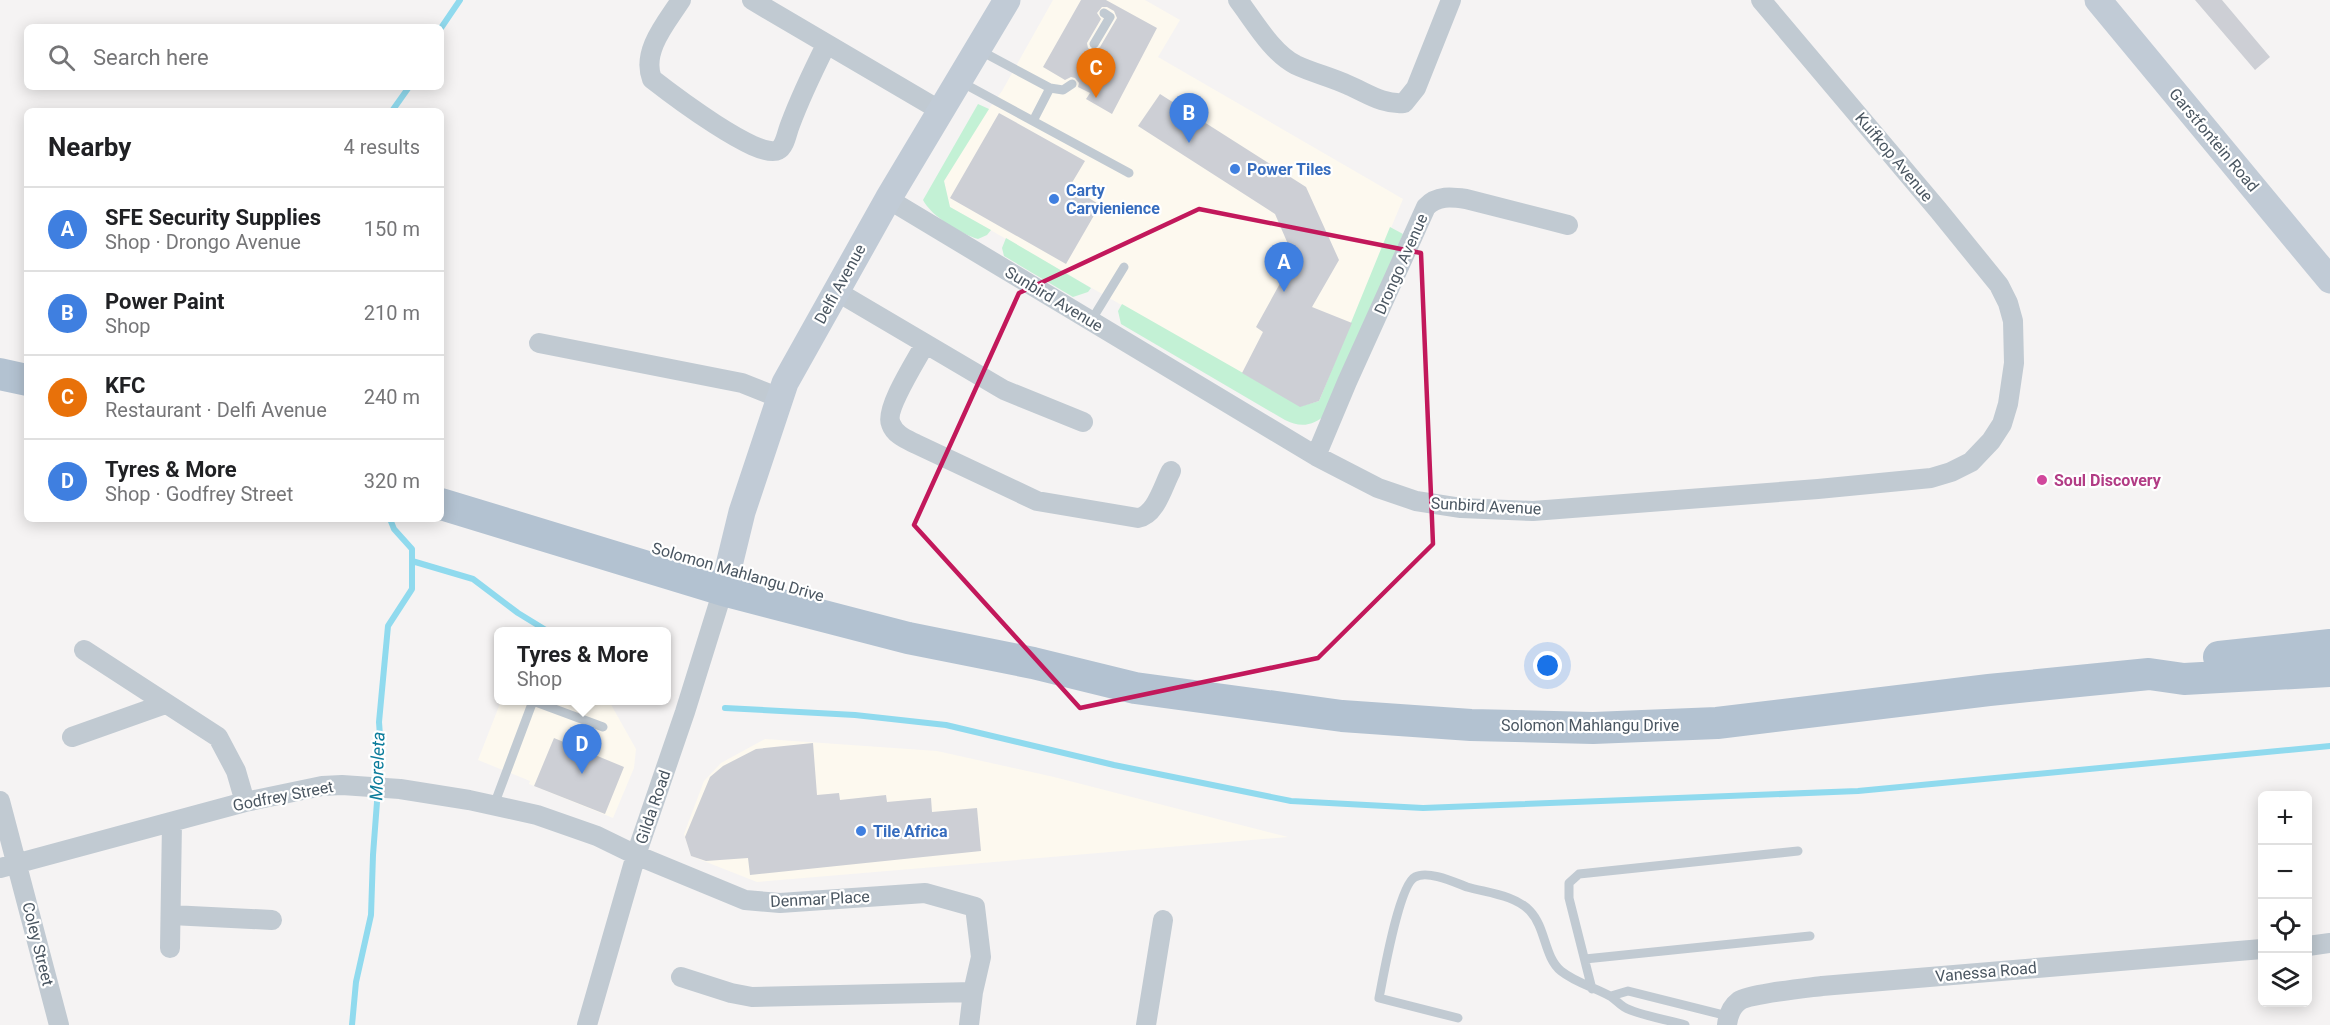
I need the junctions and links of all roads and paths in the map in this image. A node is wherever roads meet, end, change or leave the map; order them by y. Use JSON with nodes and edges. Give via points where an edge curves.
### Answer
{"nodes":[{"id":1,"x":681,"y":0,"type":"edge"},
{"id":2,"x":752,"y":0,"type":"edge"},
{"id":3,"x":1007,"y":0,"type":"edge"},
{"id":4,"x":1238,"y":0,"type":"edge"},
{"id":5,"x":1451,"y":0,"type":"edge"},
{"id":6,"x":1761,"y":0,"type":"edge"},
{"id":7,"x":2098,"y":0,"type":"edge"},
{"id":8,"x":1104,"y":13,"type":"dead end"},
{"id":9,"x":1094,"y":44,"type":"dead end"},
{"id":10,"x":826,"y":45,"type":"junction"},
{"id":11,"x":977,"y":49,"type":"junction"},
{"id":12,"x":958,"y":81,"type":"junction"},
{"id":13,"x":1072,"y":84,"type":"dead end"},
{"id":14,"x":1050,"y":88,"type":"junction"},
{"id":15,"x":940,"y":111,"type":"junction"},
{"id":16,"x":1033,"y":121,"type":"junction"},
{"id":17,"x":1129,"y":173,"type":"dead end"},
{"id":18,"x":888,"y":199,"type":"junction"},
{"id":19,"x":1568,"y":225,"type":"dead end"},
{"id":20,"x":1124,"y":267,"type":"dead end"},
{"id":21,"x":2330,"y":280,"type":"edge"},
{"id":22,"x":836,"y":291,"type":"junction"},
{"id":23,"x":1091,"y":321,"type":"junction"},
{"id":24,"x":2013,"y":321,"type":"joint"},
{"id":25,"x":538,"y":343,"type":"dead end"},
{"id":26,"x":925,"y":344,"type":"junction"},
{"id":27,"x":0,"y":374,"type":"edge"},
{"id":28,"x":24,"y":379,"type":"edge"},
{"id":29,"x":780,"y":398,"type":"junction"},
{"id":30,"x":1083,"y":422,"type":"dead end"},
{"id":31,"x":1316,"y":456,"type":"junction"},
{"id":32,"x":1171,"y":471,"type":"dead end"},
{"id":33,"x":444,"y":488,"type":"edge"},
{"id":34,"x":444,"y":505,"type":"edge"},
{"id":35,"x":725,"y":580,"type":"junction"},
{"id":36,"x":2330,"y":645,"type":"edge"},
{"id":37,"x":84,"y":650,"type":"dead end"},
{"id":38,"x":2330,"y":671,"type":"edge"},
{"id":39,"x":2149,"y":674,"type":"junction"},
{"id":40,"x":165,"y":704,"type":"junction"},
{"id":41,"x":532,"y":705,"type":"edge"},
{"id":42,"x":544,"y":705,"type":"edge"},
{"id":43,"x":603,"y":727,"type":"dead end"},
{"id":44,"x":72,"y":737,"type":"dead end"},
{"id":45,"x":0,"y":801,"type":"edge"},
{"id":46,"x":245,"y":802,"type":"junction"},
{"id":47,"x":494,"y":806,"type":"junction"},
{"id":48,"x":172,"y":822,"type":"junction"},
{"id":49,"x":1798,"y":852,"type":"dead end"},
{"id":50,"x":636,"y":855,"type":"junction"},
{"id":51,"x":9,"y":865,"type":"edge"},
{"id":52,"x":171,"y":915,"type":"junction"},
{"id":53,"x":1163,"y":920,"type":"dead end"},
{"id":54,"x":272,"y":921,"type":"dead end"},
{"id":55,"x":1810,"y":936,"type":"dead end"},
{"id":56,"x":2330,"y":943,"type":"edge"},
{"id":57,"x":2312,"y":945,"type":"edge"},
{"id":58,"x":170,"y":948,"type":"dead end"},
{"id":59,"x":2258,"y":949,"type":"edge"},
{"id":60,"x":1585,"y":959,"type":"junction"},
{"id":61,"x":681,"y":977,"type":"dead end"},
{"id":62,"x":1592,"y":989,"type":"junction"},
{"id":63,"x":973,"y":992,"type":"junction"},
{"id":64,"x":1611,"y":996,"type":"junction"},
{"id":65,"x":1458,"y":1018,"type":"dead end"},
{"id":66,"x":1727,"y":1021,"type":"edge"},
{"id":67,"x":59,"y":1025,"type":"edge"},
{"id":68,"x":587,"y":1025,"type":"edge"},
{"id":69,"x":969,"y":1025,"type":"edge"},
{"id":70,"x":1146,"y":1025,"type":"edge"},
{"id":71,"x":1686,"y":1025,"type":"edge"}],
"edges":[{"from":1,"to":10,"type":"street","via":[[649,58],[652,79],[758,149],[770,152],[782,147]]},
{"from":2,"to":10,"type":"street"},
{"from":3,"to":11,"type":"street","name":"Delfi Avenue"},
{"from":4,"to":5,"type":"street","via":[[1261,33],[1295,64],[1396,104],[1404,103],[1416,88]]},
{"from":6,"to":24,"type":"street","name":"Kuifkop Avenue","via":[[1999,285]]},
{"from":7,"to":21,"type":"street","name":"Garstfontein Road"},
{"from":8,"to":9,"type":"lane","via":[[1110,16]]},
{"from":10,"to":15,"type":"street"},
{"from":11,"to":12,"type":"street","name":"Delfi Avenue"},
{"from":11,"to":14,"type":"lane"},
{"from":12,"to":15,"type":"street","name":"Delfi Avenue"},
{"from":12,"to":16,"type":"lane"},
{"from":13,"to":14,"type":"lane","via":[[1063,90]]},
{"from":14,"to":16,"type":"lane"},
{"from":15,"to":18,"type":"street","name":"Delfi Avenue"},
{"from":16,"to":17,"type":"lane"},
{"from":18,"to":22,"type":"street","name":"Delfi Avenue"},
{"from":18,"to":23,"type":"street","name":"Sunbird Avenue"},
{"from":19,"to":31,"type":"street","name":"Drongo Avenue","via":[[1466,199],[1451,197],[1431,202]]},
{"from":20,"to":23,"type":"lane"},
{"from":22,"to":26,"type":"street"},
{"from":22,"to":29,"type":"street","name":"Delfi Avenue"},
{"from":23,"to":31,"type":"street","name":"Sunbird Avenue"},
{"from":24,"to":31,"type":"street","name":"Sunbird Avenue","via":[[2013,384],[2002,424],[1971,462],[1931,478],[1533,511],[1461,508],[1416,501],[1378,488]]},
{"from":25,"to":29,"type":"street","via":[[742,383]]},
{"from":26,"to":30,"type":"street","via":[[1004,390]]},
{"from":26,"to":32,"type":"street","via":[[890,409],[889,422],[897,434],[916,444],[1037,501],[1138,518],[1151,511]]},
{"from":27,"to":28,"type":"main road"},
{"from":29,"to":35,"type":"street","name":"Delfi Avenue","via":[[742,512]]},
{"from":33,"to":35,"type":"main road","name":"Solomon Mahlangu Drive","via":[[588,526]]},
{"from":34,"to":35,"type":"main road","name":"Solomon Mahlangu Drive"},
{"from":35,"to":39,"type":"main road","name":"Solomon Mahlangu Drive","via":[[903,619],[1033,663],[1135,688],[1342,716],[1470,725],[1593,728],[1717,723]]},
{"from":35,"to":50,"type":"street","name":"Gilda Road","via":[[686,712]]},
{"from":36,"to":39,"type":"main road","name":"Solomon Mahlangu Drive","via":[[2179,662]]},
{"from":37,"to":40,"type":"street"},
{"from":38,"to":39,"type":"main road","name":"Solomon Mahlangu Drive","via":[[2184,679]]},
{"from":40,"to":44,"type":"street"},
{"from":40,"to":46,"type":"street","via":[[218,737],[236,771]]},
{"from":41,"to":47,"type":"lane"},
{"from":42,"to":43,"type":"lane"},
{"from":45,"to":51,"type":"street","name":"Coley Street"},
{"from":46,"to":47,"type":"street","name":"Godfrey Street","via":[[342,785],[400,789]]},
{"from":46,"to":48,"type":"street","name":"Godfrey Street"},
{"from":47,"to":50,"type":"street","name":"Godfrey Street","via":[[568,825]]},
{"from":48,"to":51,"type":"street","name":"Godfrey Street"},
{"from":48,"to":52,"type":"street"},
{"from":49,"to":60,"type":"lane","via":[[1579,874],[1569,883],[1569,898]]},
{"from":50,"to":63,"type":"street","name":"Denmar Place","via":[[745,900],[848,899],[925,893],[975,907],[981,957]]},
{"from":50,"to":68,"type":"street","name":"Gilda Road"},
{"from":51,"to":67,"type":"street","name":"Coley Street"},
{"from":52,"to":54,"type":"street"},
{"from":52,"to":58,"type":"street"},
{"from":53,"to":70,"type":"street"},
{"from":55,"to":60,"type":"lane"},
{"from":56,"to":57,"type":"street"},
{"from":59,"to":66,"type":"street","name":"Vanessa Road","via":[[1813,987],[1741,999]]},
{"from":60,"to":62,"type":"lane"},
{"from":61,"to":63,"type":"street","via":[[752,997]]},
{"from":62,"to":64,"type":"lane"},
{"from":62,"to":65,"type":"lane","via":[[1553,962],[1539,922],[1523,905],[1436,877],[1417,876],[1406,888],[1379,998]]},
{"from":63,"to":69,"type":"street"},
{"from":64,"to":66,"type":"lane","via":[[1628,991],[1645,994]]},
{"from":64,"to":71,"type":"lane","via":[[1625,1008]]}]}
